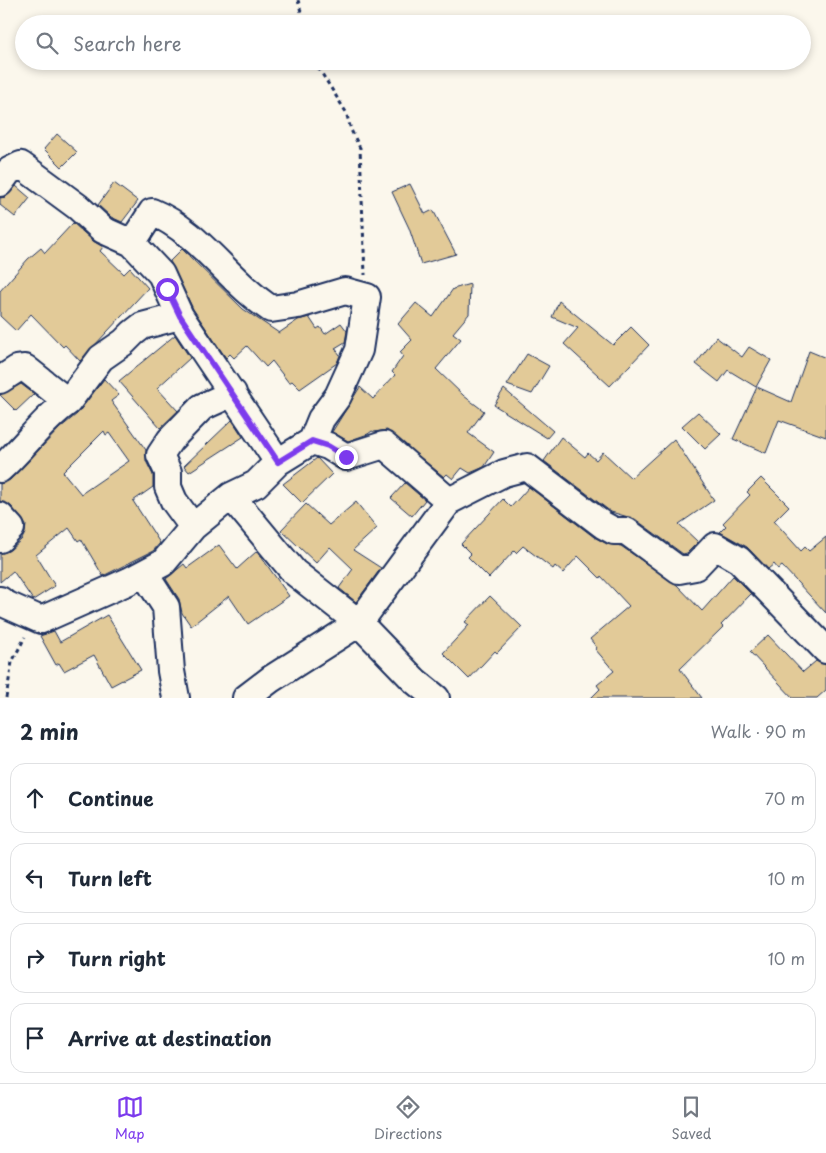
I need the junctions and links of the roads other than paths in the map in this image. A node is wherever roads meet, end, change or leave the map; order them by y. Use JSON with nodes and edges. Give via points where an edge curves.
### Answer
{"nodes":[{"id":1,"x":0,"y":183,"type":"edge"},
{"id":2,"x":132,"y":243,"type":"junction"},
{"id":3,"x":180,"y":316,"type":"junction"},
{"id":4,"x":0,"y":380,"type":"edge"},
{"id":5,"x":233,"y":393,"type":"junction"},
{"id":6,"x":68,"y":402,"type":"junction"},
{"id":7,"x":312,"y":441,"type":"junction"},
{"id":8,"x":278,"y":462,"type":"junction"},
{"id":9,"x":0,"y":469,"type":"edge"},
{"id":10,"x":231,"y":496,"type":"junction"},
{"id":11,"x":448,"y":501,"type":"junction"},
{"id":12,"x":0,"y":516,"type":"edge"},
{"id":13,"x":193,"y":527,"type":"junction"},
{"id":14,"x":0,"y":539,"type":"edge"},
{"id":15,"x":144,"y":574,"type":"junction"},
{"id":16,"x":0,"y":600,"type":"edge"},
{"id":17,"x":359,"y":623,"type":"junction"},
{"id":18,"x":826,"y":650,"type":"edge"},
{"id":19,"x":176,"y":698,"type":"edge"},
{"id":20,"x":246,"y":698,"type":"edge"},
{"id":21,"x":436,"y":698,"type":"edge"}],
"edges":[{"from":1,"to":2,"type":"street","via":[[9,171],[21,165],[103,230]]},
{"from":2,"to":3,"type":"street","via":[[161,274]]},
{"from":2,"to":7,"type":"street","via":[[152,212],[188,234],[240,286],[271,309],[345,291],[367,297],[359,350]]},
{"from":3,"to":5,"type":"street"},
{"from":3,"to":6,"type":"street","via":[[142,326],[101,358]]},
{"from":4,"to":6,"type":"street","via":[[24,368]]},
{"from":5,"to":8,"type":"street"},
{"from":5,"to":13,"type":"street","via":[[202,407],[160,455],[168,472],[168,487],[174,501]]},
{"from":6,"to":9,"type":"street","via":[[54,412]]},
{"from":7,"to":8,"type":"street"},
{"from":7,"to":11,"type":"street","via":[[346,457],[384,445]]},
{"from":8,"to":10,"type":"street","via":[[256,484]]},
{"from":10,"to":13,"type":"street"},
{"from":10,"to":17,"type":"street","via":[[294,572]]},
{"from":11,"to":17,"type":"street"},
{"from":11,"to":18,"type":"street","via":[[504,473],[526,467],[603,525],[614,531],[626,530],[679,570],[695,567],[715,546],[739,560]]},
{"from":12,"to":14,"type":"street","via":[[11,528]]},
{"from":13,"to":15,"type":"street","via":[[163,563]]},
{"from":15,"to":16,"type":"street","via":[[41,620]]},
{"from":15,"to":19,"type":"street","via":[[166,607]]},
{"from":17,"to":20,"type":"street"},
{"from":17,"to":21,"type":"street"}]}
